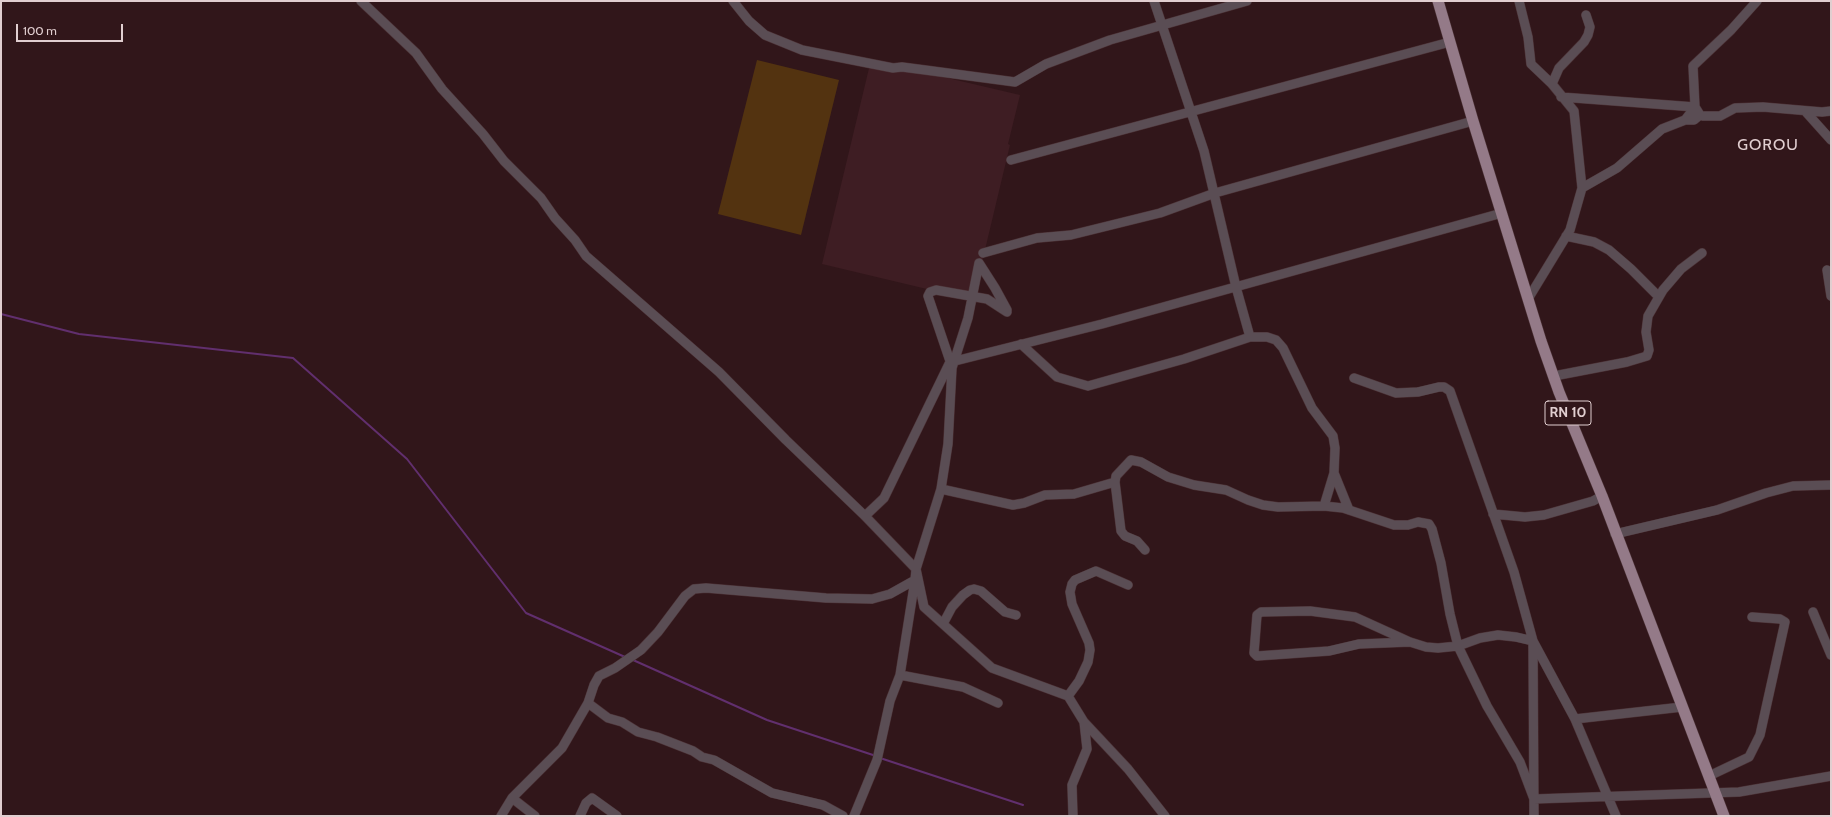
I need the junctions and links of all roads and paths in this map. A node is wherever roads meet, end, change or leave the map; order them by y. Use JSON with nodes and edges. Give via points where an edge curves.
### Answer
{"nodes":[{"id":1,"x":361,"y":1,"type":"edge"},
{"id":2,"x":733,"y":1,"type":"edge"},
{"id":3,"x":1154,"y":1,"type":"edge"},
{"id":4,"x":1247,"y":1,"type":"edge"},
{"id":5,"x":1438,"y":1,"type":"edge"},
{"id":6,"x":1519,"y":1,"type":"edge"},
{"id":7,"x":1757,"y":1,"type":"edge"},
{"id":8,"x":1586,"y":15,"type":"dead end"},
{"id":9,"x":1161,"y":26,"type":"junction"},
{"id":10,"x":1450,"y":42,"type":"junction"},
{"id":11,"x":1552,"y":84,"type":"junction"},
{"id":12,"x":1561,"y":97,"type":"junction"},
{"id":13,"x":1695,"y":107,"type":"junction"},
{"id":14,"x":1805,"y":110,"type":"junction"},
{"id":15,"x":1831,"y":111,"type":"edge"},
{"id":16,"x":1192,"y":112,"type":"junction"},
{"id":17,"x":1700,"y":115,"type":"junction"},
{"id":18,"x":1685,"y":120,"type":"junction"},
{"id":19,"x":1473,"y":122,"type":"junction"},
{"id":20,"x":1831,"y":140,"type":"edge"},
{"id":21,"x":1011,"y":160,"type":"dead end"},
{"id":22,"x":1582,"y":188,"type":"junction"},
{"id":23,"x":1215,"y":193,"type":"junction"},
{"id":24,"x":1502,"y":213,"type":"junction"},
{"id":25,"x":1566,"y":236,"type":"junction"},
{"id":26,"x":984,"y":253,"type":"dead end"},
{"id":27,"x":1702,"y":253,"type":"dead end"},
{"id":28,"x":1827,"y":270,"type":"dead end"},
{"id":29,"x":1236,"y":287,"type":"junction"},
{"id":30,"x":972,"y":296,"type":"junction"},
{"id":31,"x":1831,"y":296,"type":"edge"},
{"id":32,"x":1659,"y":298,"type":"junction"},
{"id":33,"x":1528,"y":299,"type":"junction"},
{"id":34,"x":1250,"y":337,"type":"junction"},
{"id":35,"x":1021,"y":344,"type":"junction"},
{"id":36,"x":953,"y":364,"type":"junction"},
{"id":37,"x":1554,"y":376,"type":"junction"},
{"id":38,"x":1354,"y":378,"type":"dead end"},
{"id":39,"x":1334,"y":473,"type":"junction"},
{"id":40,"x":1115,"y":482,"type":"junction"},
{"id":41,"x":1831,"y":485,"type":"edge"},
{"id":42,"x":941,"y":489,"type":"junction"},
{"id":43,"x":1602,"y":496,"type":"junction"},
{"id":44,"x":1324,"y":506,"type":"junction"},
{"id":45,"x":1349,"y":510,"type":"junction"},
{"id":46,"x":1493,"y":514,"type":"junction"},
{"id":47,"x":865,"y":516,"type":"junction"},
{"id":48,"x":1615,"y":534,"type":"junction"},
{"id":49,"x":1145,"y":550,"type":"dead end"},
{"id":50,"x":916,"y":569,"type":"junction"},
{"id":51,"x":915,"y":580,"type":"junction"},
{"id":52,"x":1128,"y":585,"type":"dead end"},
{"id":53,"x":1813,"y":612,"type":"dead end"},
{"id":54,"x":1016,"y":615,"type":"dead end"},
{"id":55,"x":1752,"y":617,"type":"dead end"},
{"id":56,"x":943,"y":624,"type":"junction"},
{"id":57,"x":1533,"y":641,"type":"junction"},
{"id":58,"x":1410,"y":642,"type":"junction"},
{"id":59,"x":1458,"y":646,"type":"junction"},
{"id":60,"x":1831,"y":655,"type":"edge"},
{"id":61,"x":900,"y":674,"type":"junction"},
{"id":62,"x":1068,"y":696,"type":"junction"},
{"id":63,"x":588,"y":703,"type":"junction"},
{"id":64,"x":998,"y":703,"type":"dead end"},
{"id":65,"x":1682,"y":707,"type":"junction"},
{"id":66,"x":1575,"y":719,"type":"junction"},
{"id":67,"x":1084,"y":722,"type":"junction"},
{"id":68,"x":1709,"y":776,"type":"junction"},
{"id":69,"x":1831,"y":776,"type":"edge"},
{"id":70,"x":1716,"y":794,"type":"junction"},
{"id":71,"x":1610,"y":797,"type":"junction"},
{"id":72,"x":512,"y":798,"type":"junction"},
{"id":73,"x":1534,"y":799,"type":"junction"},
{"id":74,"x":501,"y":816,"type":"edge"},
{"id":75,"x":535,"y":816,"type":"edge"},
{"id":76,"x":580,"y":816,"type":"edge"},
{"id":77,"x":617,"y":816,"type":"edge"},
{"id":78,"x":843,"y":816,"type":"edge"},
{"id":79,"x":854,"y":816,"type":"edge"},
{"id":80,"x":1073,"y":816,"type":"edge"},
{"id":81,"x":1165,"y":816,"type":"edge"},
{"id":82,"x":1534,"y":816,"type":"edge"},
{"id":83,"x":1616,"y":816,"type":"edge"},
{"id":84,"x":1724,"y":816,"type":"edge"}],
"edges":[{"from":1,"to":47,"type":"street","via":[[416,53],[504,161],[541,198],[586,256],[720,372]]},
{"from":2,"to":9,"type":"street","via":[[749,21],[765,35],[802,50],[893,68],[902,67],[1015,82],[1046,64],[1110,40]]},
{"from":3,"to":9,"type":"street"},
{"from":4,"to":9,"type":"street"},
{"from":5,"to":10,"type":"main road","number":"RN 10"},
{"from":6,"to":11,"type":"street","via":[[1528,37],[1531,64]]},
{"from":7,"to":13,"type":"street","via":[[1694,66]]},
{"from":8,"to":11,"type":"street","via":[[1590,27],[1588,35],[1559,68]]},
{"from":9,"to":16,"type":"street"},
{"from":10,"to":16,"type":"street"},
{"from":10,"to":19,"type":"main road","number":"RN 10"},
{"from":11,"to":12,"type":"street"},
{"from":12,"to":13,"type":"street"},
{"from":12,"to":22,"type":"street","via":[[1574,111]]},
{"from":13,"to":17,"type":"street"},
{"from":13,"to":18,"type":"street"},
{"from":14,"to":15,"type":"street"},
{"from":14,"to":17,"type":"street","via":[[1735,108],[1720,116]]},
{"from":14,"to":20,"type":"street"},
{"from":16,"to":21,"type":"street"},
{"from":16,"to":23,"type":"street"},
{"from":17,"to":18,"type":"street","via":[[1694,120]]},
{"from":18,"to":22,"type":"street","via":[[1662,130],[1617,168]]},
{"from":19,"to":23,"type":"street"},
{"from":19,"to":24,"type":"main road","number":"RN 10"},
{"from":22,"to":25,"type":"street"},
{"from":23,"to":26,"type":"street","via":[[1160,214],[1071,235],[1037,238]]},
{"from":23,"to":29,"type":"street"},
{"from":24,"to":29,"type":"street"},
{"from":24,"to":33,"type":"main road","number":"RN 10"},
{"from":25,"to":32,"type":"street","via":[[1594,242],[1609,250]]},
{"from":25,"to":33,"type":"street"},
{"from":27,"to":32,"type":"street","via":[[1681,270]]},
{"from":28,"to":31,"type":"street"},
{"from":29,"to":34,"type":"street"},
{"from":29,"to":35,"type":"street"},
{"from":30,"to":30,"type":"street","via":[[979,263],[996,288],[1007,312],[987,299]]},
{"from":30,"to":36,"type":"street"},
{"from":30,"to":36,"type":"street","via":[[936,290],[928,296]]},
{"from":32,"to":37,"type":"street","via":[[1647,320],[1647,356]]},
{"from":33,"to":37,"type":"main road","number":"RN 10"},
{"from":34,"to":35,"type":"street","via":[[1088,386],[1057,377]]},
{"from":34,"to":39,"type":"street","via":[[1276,340],[1283,348],[1312,408],[1333,436]]},
{"from":35,"to":36,"type":"street"},
{"from":36,"to":42,"type":"street","via":[[948,444]]},
{"from":36,"to":47,"type":"street","via":[[884,498]]},
{"from":37,"to":43,"type":"main road","number":"RN 10"},
{"from":38,"to":46,"type":"street","via":[[1396,393],[1418,392],[1439,387],[1450,391]]},
{"from":39,"to":44,"type":"street"},
{"from":39,"to":45,"type":"street"},
{"from":40,"to":42,"type":"street","via":[[1074,494],[1045,495],[1013,505]]},
{"from":40,"to":44,"type":"street","via":[[1116,476],[1127,462],[1136,460],[1168,477],[1194,485],[1226,490],[1263,505]]},
{"from":40,"to":49,"type":"street","via":[[1121,531],[1125,536],[1137,541]]},
{"from":41,"to":48,"type":"street","via":[[1794,486],[1717,510]]},
{"from":42,"to":50,"type":"street"},
{"from":43,"to":46,"type":"street","via":[[1566,510],[1544,515]]},
{"from":43,"to":48,"type":"main road","number":"RN 10"},
{"from":44,"to":45,"type":"street"},
{"from":45,"to":59,"type":"street","via":[[1394,525],[1418,522],[1429,524],[1441,563]]},
{"from":46,"to":57,"type":"street","via":[[1514,572]]},
{"from":47,"to":50,"type":"street"},
{"from":48,"to":65,"type":"main road","number":"RN 10"},
{"from":50,"to":51,"type":"street"},
{"from":50,"to":56,"type":"street","via":[[924,607]]},
{"from":51,"to":61,"type":"street"},
{"from":51,"to":63,"type":"street","via":[[890,594],[872,599],[694,589],[685,596],[641,650],[599,676]]},
{"from":52,"to":62,"type":"street","via":[[1096,571],[1075,580],[1072,584],[1072,604],[1090,650],[1080,681]]},
{"from":53,"to":60,"type":"street"},
{"from":54,"to":56,"type":"street","via":[[998,608],[981,591],[974,589],[952,606]]},
{"from":55,"to":68,"type":"street","via":[[1780,619],[1785,622],[1760,735],[1749,757]]},
{"from":56,"to":62,"type":"street","via":[[992,668]]},
{"from":57,"to":59,"type":"street","via":[[1498,635]]},
{"from":57,"to":66,"type":"street"},
{"from":57,"to":73,"type":"street"},
{"from":58,"to":58,"type":"street","via":[[1359,644],[1329,651],[1257,656],[1254,653],[1257,615],[1261,612],[1310,612],[1355,617]]},
{"from":58,"to":59,"type":"street","via":[[1432,648]]},
{"from":59,"to":73,"type":"street","via":[[1487,706],[1520,762]]},
{"from":61,"to":64,"type":"street","via":[[963,687]]},
{"from":61,"to":79,"type":"street","via":[[890,701],[877,760]]},
{"from":62,"to":67,"type":"street"},
{"from":63,"to":72,"type":"street","via":[[562,748]]},
{"from":63,"to":78,"type":"street","via":[[608,718],[714,760],[772,793],[823,805]]},
{"from":65,"to":66,"type":"street"},
{"from":65,"to":68,"type":"main road","number":"RN 10"},
{"from":66,"to":71,"type":"street","via":[[1594,767]]},
{"from":67,"to":80,"type":"street","via":[[1087,749],[1072,785]]},
{"from":67,"to":81,"type":"street","via":[[1124,764]]},
{"from":68,"to":70,"type":"main road","number":"RN 10"},
{"from":69,"to":70,"type":"street"},
{"from":70,"to":71,"type":"street"},
{"from":70,"to":84,"type":"main road","number":"RN 10"},
{"from":71,"to":73,"type":"street"},
{"from":71,"to":83,"type":"street"},
{"from":72,"to":74,"type":"street"},
{"from":72,"to":75,"type":"street"},
{"from":73,"to":82,"type":"street"},
{"from":76,"to":77,"type":"street","via":[[586,803],[592,798]]}]}
